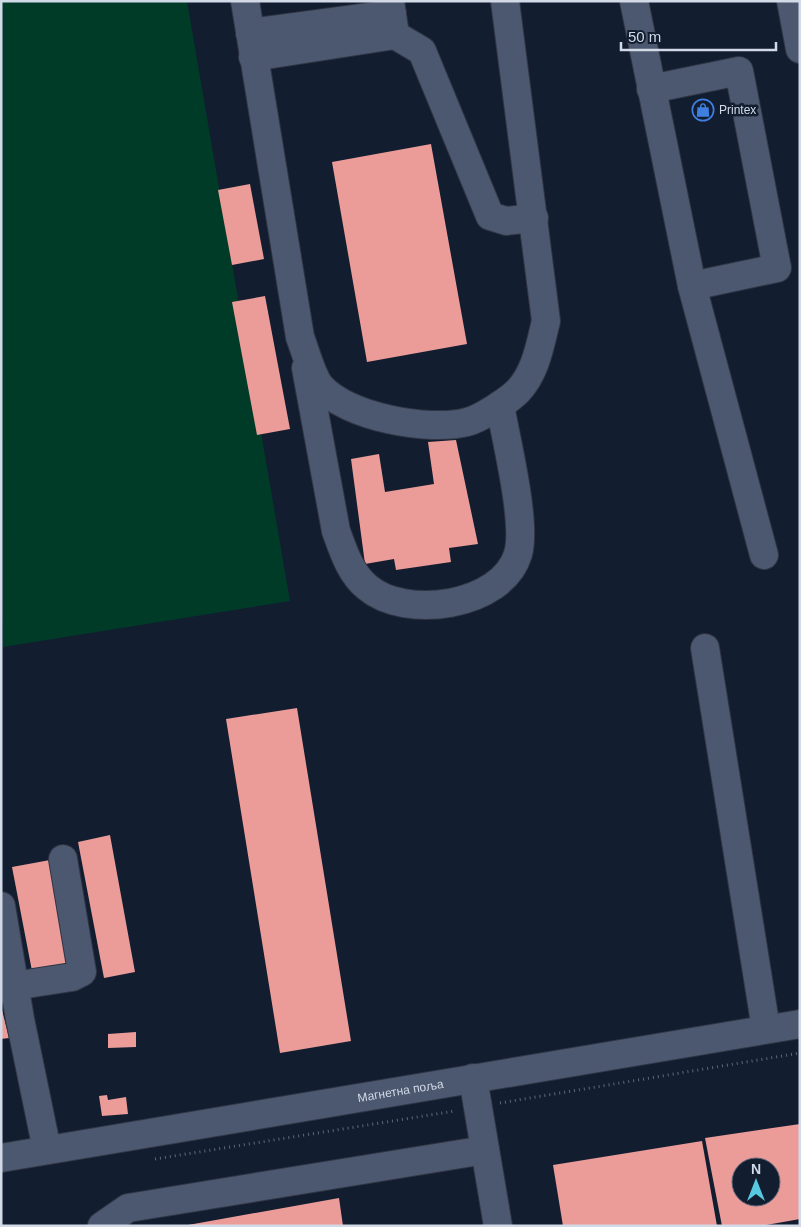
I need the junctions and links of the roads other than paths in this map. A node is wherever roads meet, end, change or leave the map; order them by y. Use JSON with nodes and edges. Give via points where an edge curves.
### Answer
{"nodes":[{"id":1,"x":245,"y":1,"type":"edge"},
{"id":2,"x":504,"y":1,"type":"edge"},
{"id":3,"x":634,"y":1,"type":"edge"},
{"id":4,"x":791,"y":1,"type":"edge"},
{"id":5,"x":392,"y":17,"type":"edge"},
{"id":6,"x":252,"y":45,"type":"junction"},
{"id":7,"x":800,"y":49,"type":"edge"},
{"id":8,"x":651,"y":89,"type":"junction"},
{"id":9,"x":534,"y":218,"type":"junction"},
{"id":10,"x":692,"y":286,"type":"junction"},
{"id":11,"x":300,"y":337,"type":"junction"},
{"id":12,"x":500,"y":404,"type":"junction"},
{"id":13,"x":764,"y":555,"type":"dead end"},
{"id":14,"x":705,"y":648,"type":"dead end"},
{"id":15,"x":62,"y":858,"type":"dead end"},
{"id":16,"x":1,"y":906,"type":"edge"},
{"id":17,"x":8,"y":986,"type":"edge"},
{"id":18,"x":800,"y":1024,"type":"edge"},
{"id":19,"x":766,"y":1029,"type":"junction"},
{"id":20,"x":473,"y":1078,"type":"junction"},
{"id":21,"x":47,"y":1150,"type":"junction"},
{"id":22,"x":485,"y":1150,"type":"junction"},
{"id":23,"x":1,"y":1158,"type":"edge"},
{"id":24,"x":102,"y":1226,"type":"edge"},
{"id":25,"x":498,"y":1226,"type":"edge"}],
"edges":[{"from":1,"to":6,"type":"street"},
{"from":2,"to":9,"type":"street"},
{"from":3,"to":8,"type":"street"},
{"from":4,"to":7,"type":"street"},
{"from":5,"to":6,"type":"street"},
{"from":5,"to":9,"type":"street","via":[[422,51],[490,216],[506,221]]},
{"from":6,"to":11,"type":"street"},
{"from":8,"to":10,"type":"street"},
{"from":8,"to":10,"type":"street","via":[[739,71],[777,268]]},
{"from":9,"to":12,"type":"street","via":[[546,321],[535,365],[518,390]]},
{"from":10,"to":13,"type":"street"},
{"from":11,"to":12,"type":"street","via":[[320,386],[345,405],[374,417],[429,425],[467,422]]},
{"from":11,"to":12,"type":"street","via":[[342,550],[367,587],[385,597],[405,603],[451,602],[494,587],[509,572],[517,555],[521,531]]},
{"from":14,"to":19,"type":"street"},
{"from":15,"to":17,"type":"street","via":[[82,972],[72,977]]},
{"from":16,"to":17,"type":"street"},
{"from":17,"to":21,"type":"street"},
{"from":18,"to":19,"type":"street","name":"Магнетна поља"},
{"from":19,"to":20,"type":"street","name":"Магнетна поља"},
{"from":20,"to":21,"type":"street","name":"Магнетна поља"},
{"from":20,"to":22,"type":"street"},
{"from":21,"to":23,"type":"street","name":"Магнетна поља"},
{"from":22,"to":24,"type":"street","via":[[128,1208]]},
{"from":22,"to":25,"type":"street"}]}
